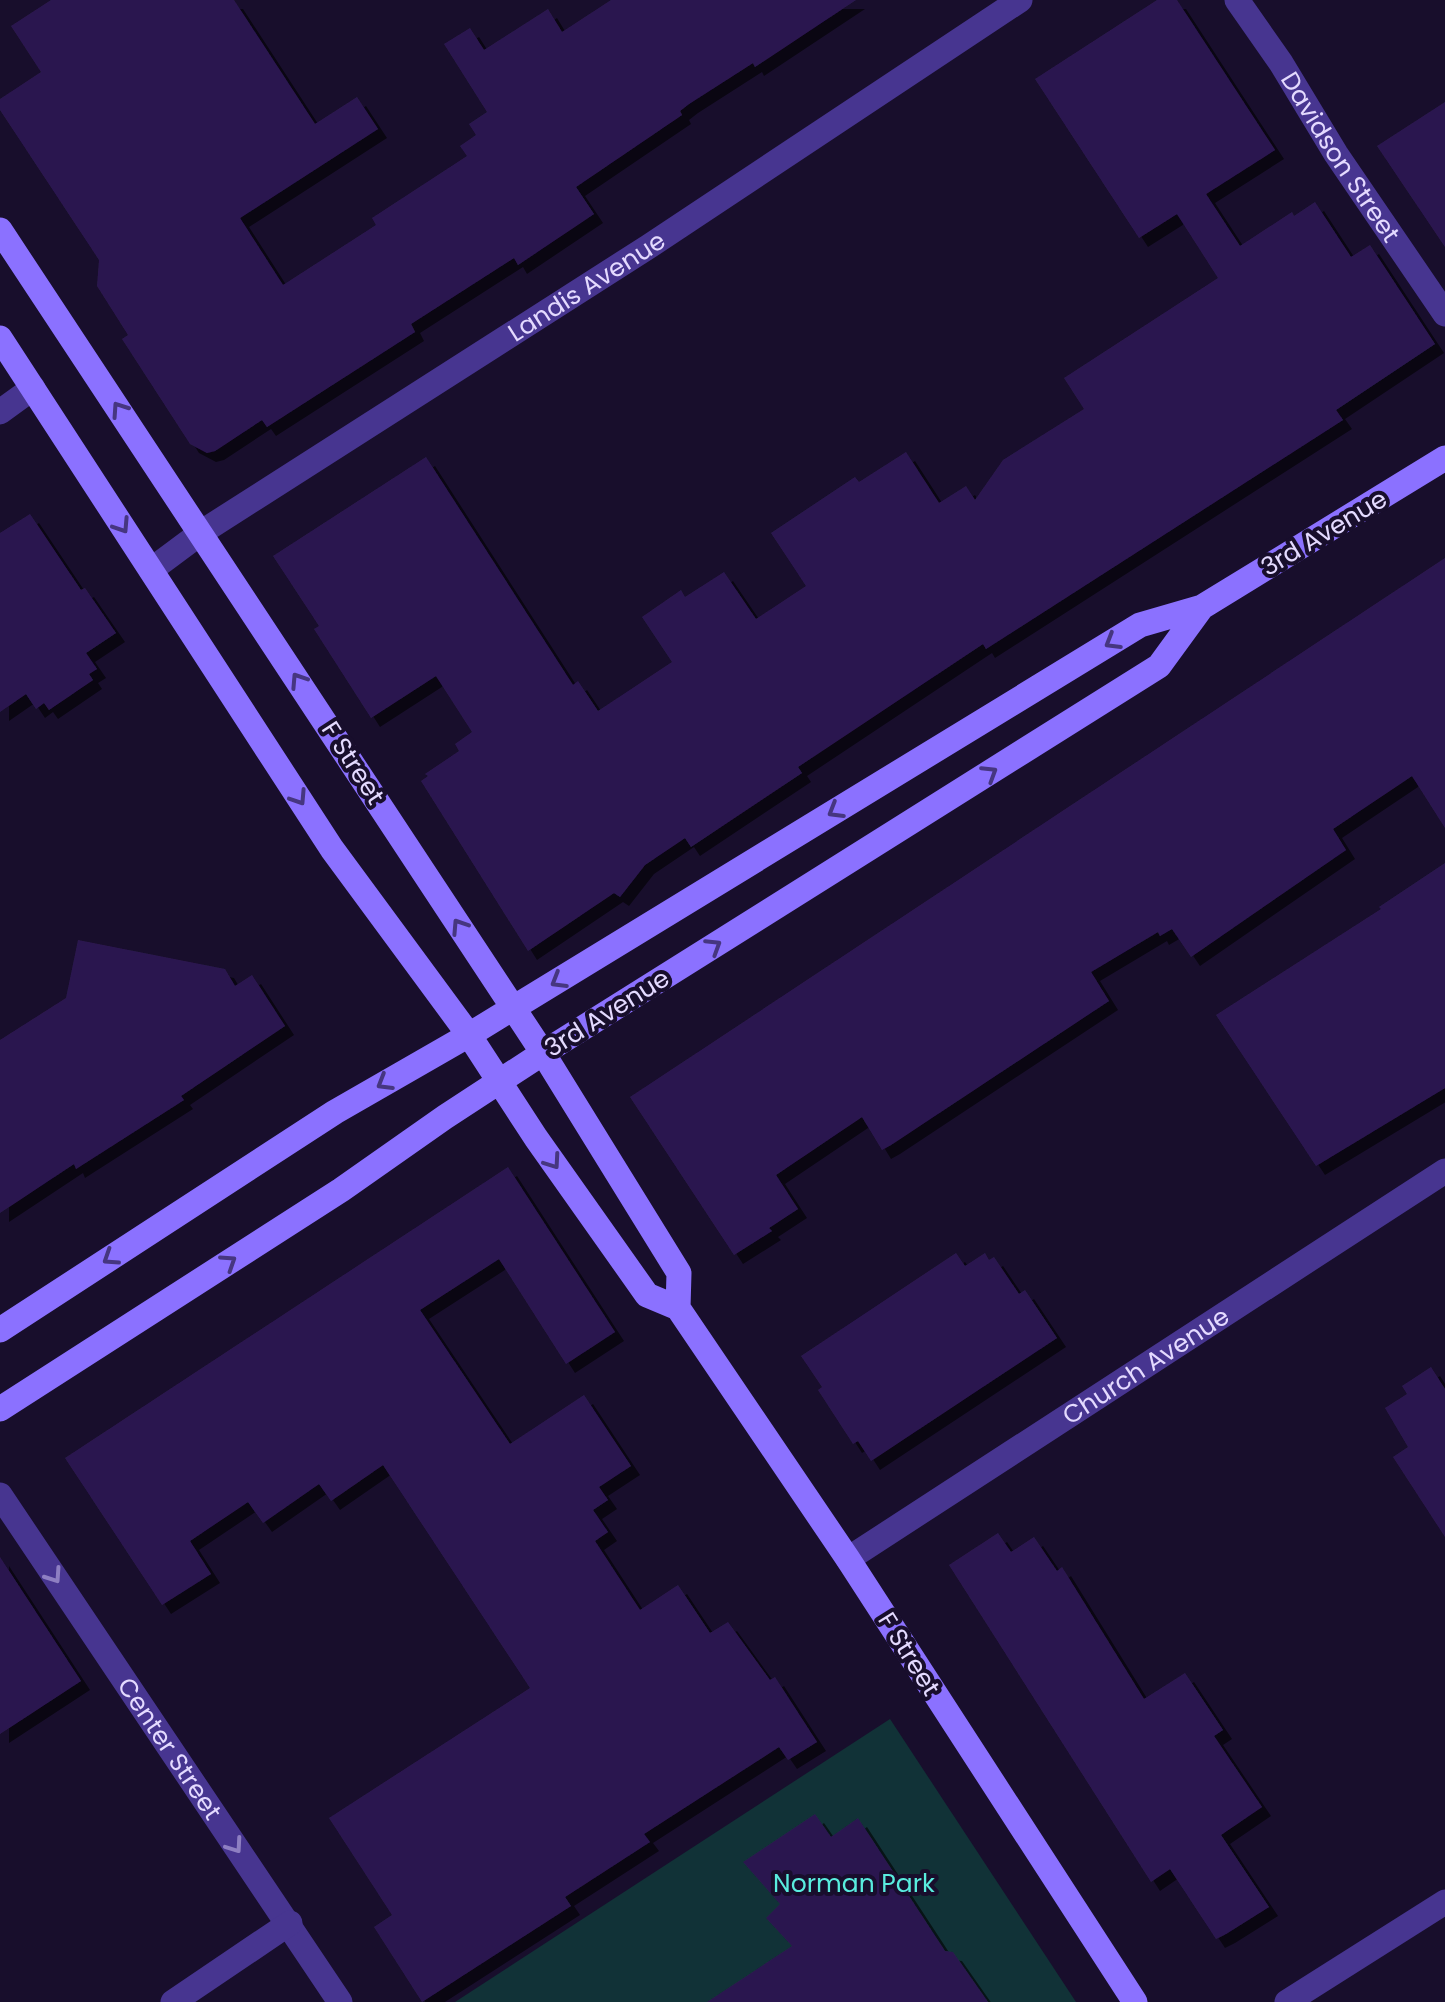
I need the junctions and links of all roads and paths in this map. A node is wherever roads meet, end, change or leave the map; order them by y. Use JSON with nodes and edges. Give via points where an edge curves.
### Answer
{"nodes":[{"id":1,"x":1020,"y":0,"type":"edge"},
{"id":2,"x":1237,"y":0,"type":"edge"},
{"id":3,"x":0,"y":230,"type":"edge"},
{"id":4,"x":1445,"y":314,"type":"edge"},
{"id":5,"x":0,"y":338,"type":"edge"},
{"id":6,"x":33,"y":388,"type":"junction"},
{"id":7,"x":0,"y":412,"type":"edge"},
{"id":8,"x":1445,"y":458,"type":"edge"},
{"id":9,"x":202,"y":532,"type":"junction"},
{"id":10,"x":150,"y":570,"type":"junction"},
{"id":11,"x":1202,"y":606,"type":"junction"},
{"id":12,"x":512,"y":1009,"type":"junction"},
{"id":13,"x":469,"y":1035,"type":"junction"},
{"id":14,"x":543,"y":1053,"type":"junction"},
{"id":15,"x":498,"y":1082,"type":"junction"},
{"id":16,"x":1445,"y":1171,"type":"edge"},
{"id":17,"x":678,"y":1308,"type":"junction"},
{"id":18,"x":0,"y":1330,"type":"edge"},
{"id":19,"x":0,"y":1409,"type":"edge"},
{"id":20,"x":0,"y":1495,"type":"edge"},
{"id":21,"x":848,"y":1559,"type":"junction"},
{"id":22,"x":1445,"y":1902,"type":"edge"},
{"id":23,"x":290,"y":1923,"type":"junction"},
{"id":24,"x":172,"y":2002,"type":"edge"},
{"id":25,"x":340,"y":2002,"type":"edge"},
{"id":26,"x":1136,"y":2002,"type":"edge"},
{"id":27,"x":1287,"y":2002,"type":"edge"}],
"edges":[{"from":1,"to":9,"type":"street","name":"Landis Avenue"},
{"from":2,"to":4,"type":"street","name":"Davidson Street"},
{"from":9,"to":3,"type":"main road","name":"F Street","one_way":true},
{"from":5,"to":6,"type":"main road","name":"F Street"},
{"from":6,"to":7,"type":"street"},
{"from":6,"to":10,"type":"main road","name":"F Street","one_way":true},
{"from":8,"to":11,"type":"main road","name":"3rd Avenue"},
{"from":9,"to":10,"type":"street","name":"Landis Avenue"},
{"from":12,"to":9,"type":"main road","name":"F Street","one_way":true},
{"from":10,"to":13,"type":"main road","name":"F Street","one_way":true,"via":[[332,849]]},
{"from":11,"to":12,"type":"main road","name":"3rd Avenue","one_way":true,"via":[[1140,624]]},
{"from":14,"to":11,"type":"main road","name":"3rd Avenue","one_way":true,"via":[[1159,666]]},
{"from":12,"to":13,"type":"main road","name":"3rd Avenue"},
{"from":12,"to":14,"type":"main road","name":"F Street"},
{"from":13,"to":15,"type":"main road","name":"F Street"},
{"from":13,"to":18,"type":"main road","name":"3rd Avenue","one_way":true,"via":[[335,1112]]},
{"from":14,"to":15,"type":"main road","name":"3rd Avenue"},
{"from":14,"to":17,"type":"main road","name":"F Street","via":[[678,1273]]},
{"from":15,"to":17,"type":"main road","name":"F Street","one_way":true,"via":[[647,1295]]},
{"from":19,"to":15,"type":"main road","name":"3rd Avenue","one_way":true},
{"from":16,"to":21,"type":"street","name":"Church Avenue"},
{"from":17,"to":21,"type":"main road","name":"F Street"},
{"from":20,"to":23,"type":"street","name":"Center Street","one_way":true},
{"from":21,"to":26,"type":"main road","name":"F Street"},
{"from":22,"to":27,"type":"street"},
{"from":23,"to":24,"type":"street"},
{"from":23,"to":25,"type":"street","name":"Center Street"}]}
